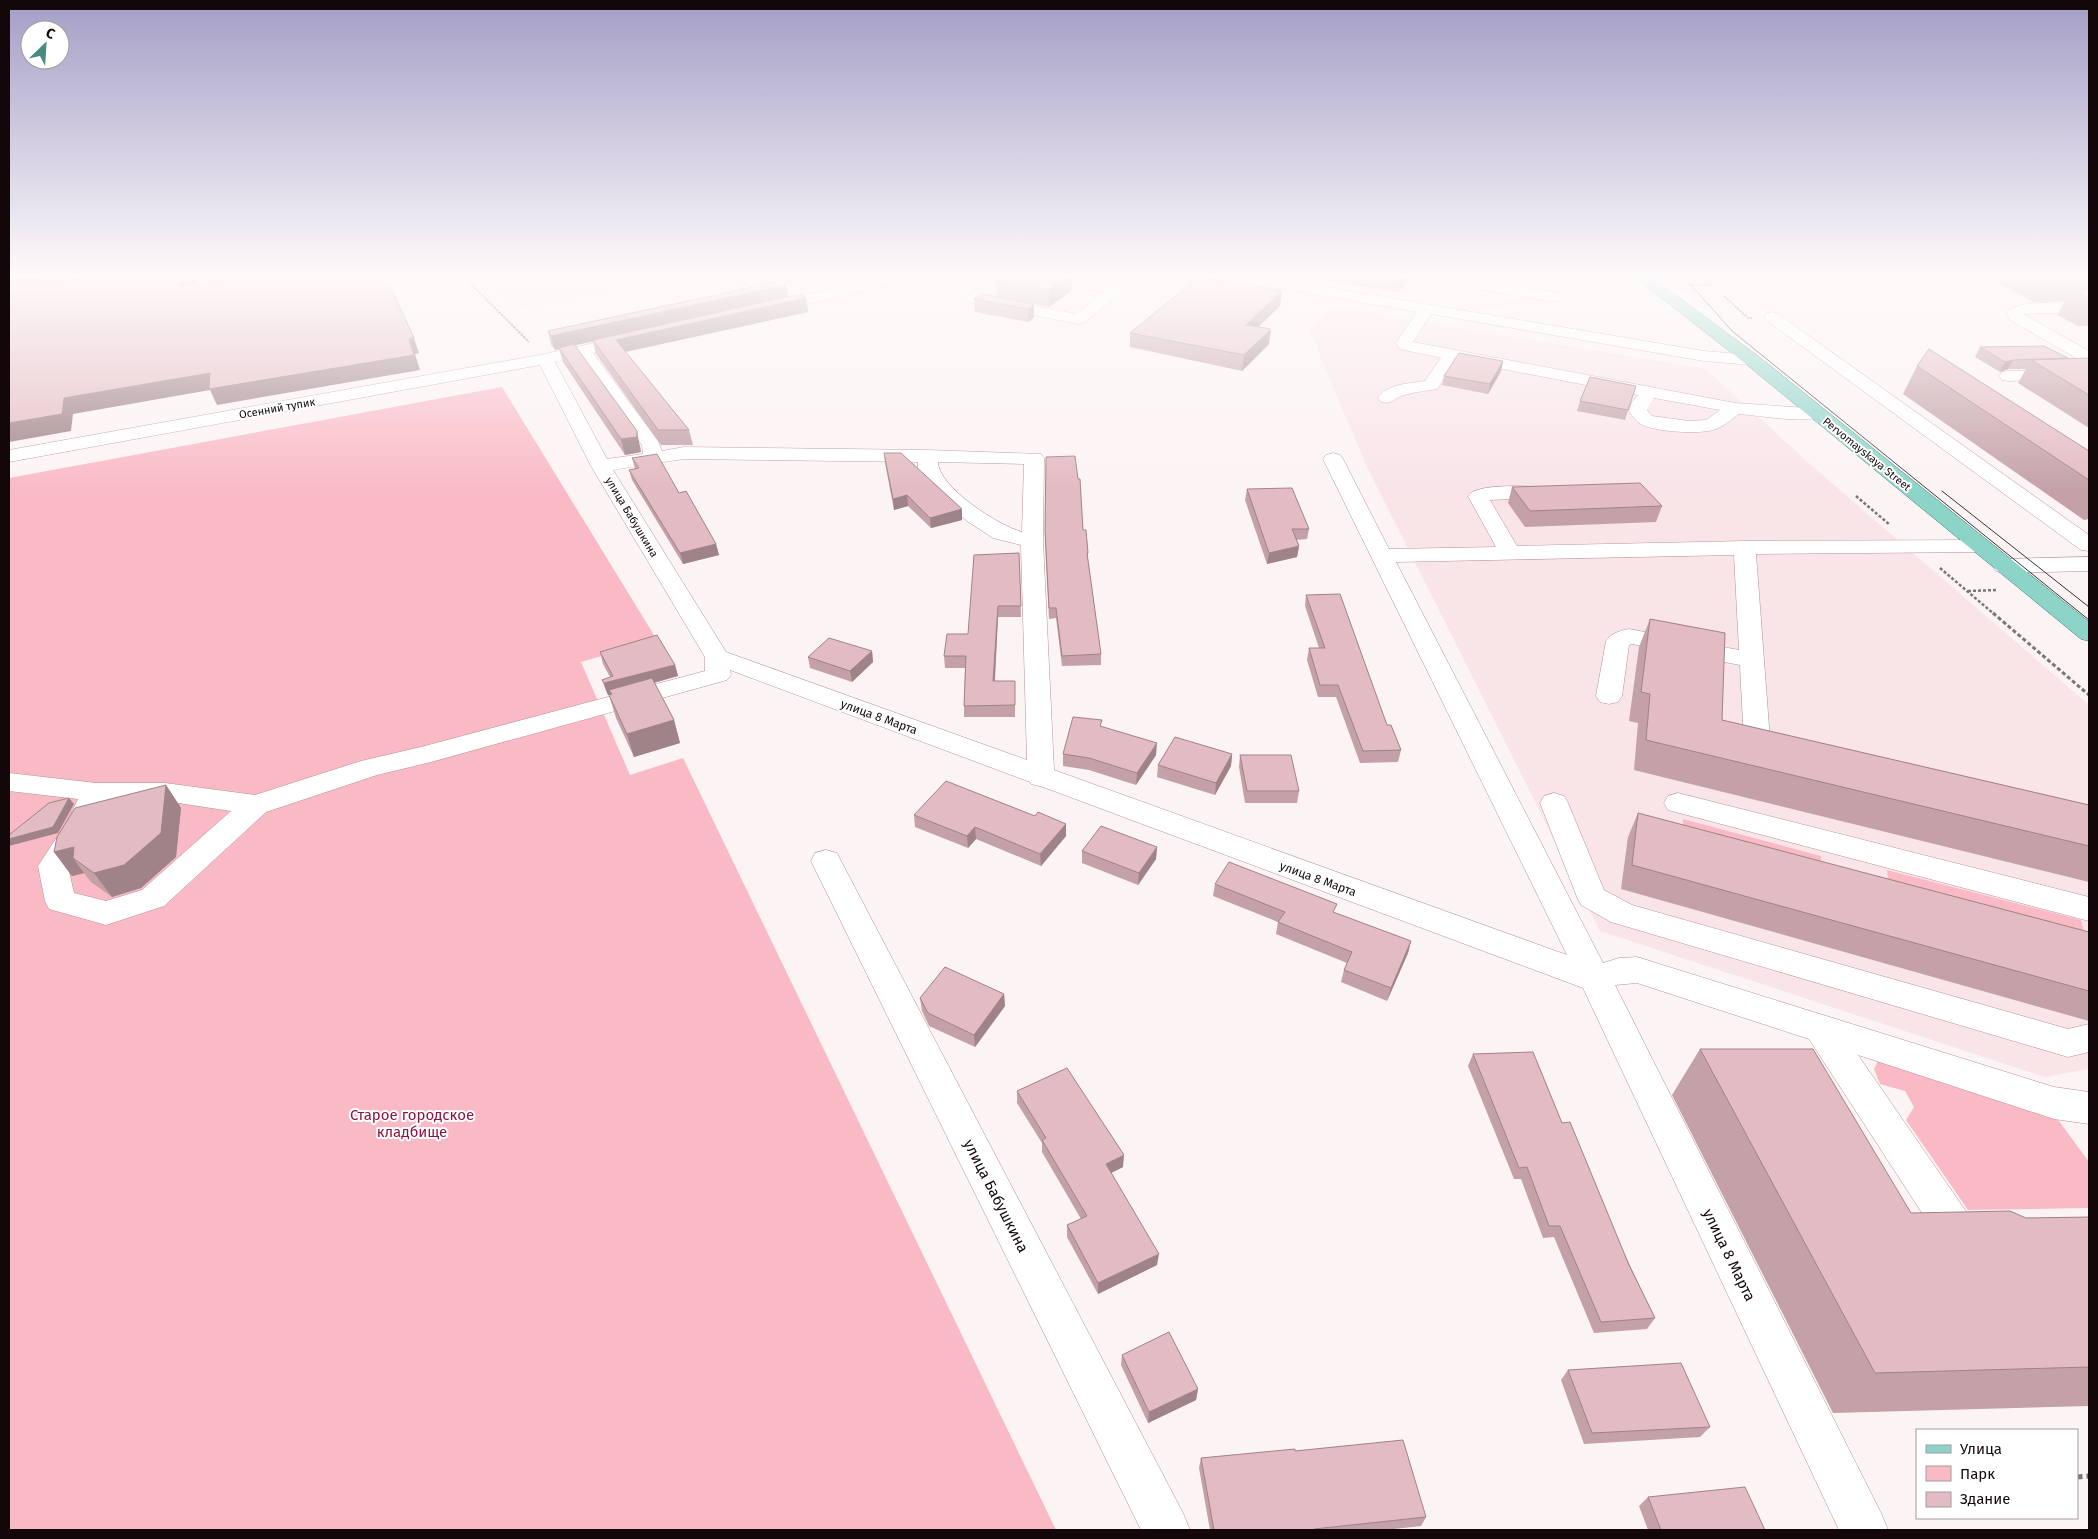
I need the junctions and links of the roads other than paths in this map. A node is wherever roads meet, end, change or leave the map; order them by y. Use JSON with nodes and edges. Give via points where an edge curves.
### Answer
{"nodes":[{"id":1,"x":587,"y":349,"type":"edge"},
{"id":2,"x":1414,"y":349,"type":"edge"},
{"id":3,"x":1661,"y":349,"type":"edge"},
{"id":4,"x":1737,"y":349,"type":"edge"},
{"id":5,"x":1816,"y":349,"type":"edge"},
{"id":6,"x":2073,"y":349,"type":"edge"},
{"id":7,"x":582,"y":350,"type":"junction"},
{"id":8,"x":1451,"y":356,"type":"junction"},
{"id":9,"x":2089,"y":358,"type":"edge"},
{"id":10,"x":545,"y":359,"type":"junction"},
{"id":11,"x":1752,"y":360,"type":"junction"},
{"id":12,"x":2071,"y":374,"type":"edge"},
{"id":13,"x":2008,"y":376,"type":"edge"},
{"id":14,"x":1649,"y":392,"type":"junction"},
{"id":15,"x":1387,"y":398,"type":"dead end"},
{"id":16,"x":1735,"y":408,"type":"junction"},
{"id":17,"x":1816,"y":413,"type":"junction"},
{"id":18,"x":9,"y":456,"type":"edge"},
{"id":19,"x":928,"y":456,"type":"junction"},
{"id":20,"x":654,"y":458,"type":"junction"},
{"id":21,"x":1334,"y":459,"type":"dead end"},
{"id":22,"x":601,"y":466,"type":"junction"},
{"id":23,"x":1566,"y":493,"type":"edge"},
{"id":24,"x":1032,"y":541,"type":"junction"},
{"id":25,"x":2089,"y":545,"type":"edge"},
{"id":26,"x":1979,"y":546,"type":"junction"},
{"id":27,"x":1745,"y":548,"type":"junction"},
{"id":28,"x":1510,"y":553,"type":"junction"},
{"id":29,"x":1382,"y":556,"type":"junction"},
{"id":30,"x":2089,"y":564,"type":"edge"},
{"id":31,"x":2004,"y":566,"type":"junction"},
{"id":32,"x":2089,"y":634,"type":"edge"},
{"id":33,"x":1752,"y":660,"type":"junction"},
{"id":34,"x":718,"y":666,"type":"junction"},
{"id":35,"x":1608,"y":696,"type":"dead end"},
{"id":36,"x":1804,"y":756,"type":"edge"},
{"id":37,"x":1041,"y":778,"type":"junction"},
{"id":38,"x":9,"y":782,"type":"edge"},
{"id":39,"x":96,"y":792,"type":"junction"},
{"id":40,"x":1554,"y":803,"type":"dead end"},
{"id":41,"x":1678,"y":803,"type":"dead end"},
{"id":42,"x":256,"y":805,"type":"junction"},
{"id":43,"x":826,"y":861,"type":"dead end"},
{"id":44,"x":2089,"y":909,"type":"edge"},
{"id":45,"x":1595,"y":979,"type":"junction"},
{"id":46,"x":1821,"y":1029,"type":"junction"},
{"id":47,"x":2089,"y":1038,"type":"edge"},
{"id":48,"x":2089,"y":1108,"type":"edge"},
{"id":49,"x":2006,"y":1240,"type":"edge"},
{"id":50,"x":1166,"y":1530,"type":"edge"},
{"id":51,"x":1864,"y":1530,"type":"edge"}],
"edges":[{"from":1,"to":7,"type":"street","name":"Осенний тупик"},
{"from":2,"to":8,"type":"street"},
{"from":3,"to":11,"type":"street"},
{"from":4,"to":11,"type":"main road","name":"Pervomayskaya Street"},
{"from":5,"to":25,"type":"street"},
{"from":6,"to":9,"type":"street"},
{"from":7,"to":10,"type":"street","name":"Осенний тупик"},
{"from":7,"to":20,"type":"street","via":[[651,445]]},
{"from":8,"to":14,"type":"street"},
{"from":8,"to":15,"type":"street","via":[[1431,385],[1397,392]]},
{"from":10,"to":18,"type":"street","name":"Осенний тупик"},
{"from":10,"to":22,"type":"street","name":"улица Бабушкина"},
{"from":11,"to":17,"type":"main road","name":"Pervomayskaya Street"},
{"from":12,"to":13,"type":"street"},
{"from":14,"to":16,"type":"street"},
{"from":14,"to":16,"type":"street","via":[[1638,412],[1646,420],[1666,425],[1711,425]]},
{"from":16,"to":17,"type":"street"},
{"from":17,"to":26,"type":"main road","name":"Pervomayskaya Street"},
{"from":19,"to":20,"type":"street","via":[[684,453]]},
{"from":19,"to":24,"type":"street","via":[[932,480],[974,517],[1001,533]]},
{"from":19,"to":24,"type":"street","via":[[1034,458]]},
{"from":20,"to":22,"type":"street"},
{"from":21,"to":29,"type":"street","name":"улица 8 Марта"},
{"from":22,"to":34,"type":"street","name":"улица Бабушкина"},
{"from":23,"to":28,"type":"street","via":[[1478,496]]},
{"from":24,"to":37,"type":"street"},
{"from":26,"to":27,"type":"street"},
{"from":26,"to":31,"type":"main road","name":"Pervomayskaya Street"},
{"from":27,"to":28,"type":"street"},
{"from":27,"to":33,"type":"street"},
{"from":28,"to":29,"type":"street"},
{"from":29,"to":45,"type":"street","name":"улица 8 Марта"},
{"from":30,"to":31,"type":"street"},
{"from":31,"to":32,"type":"main road","name":"Pervomayskaya Street"},
{"from":33,"to":35,"type":"street","via":[[1629,636],[1618,641]]},
{"from":33,"to":36,"type":"street","via":[[1757,745]]},
{"from":34,"to":37,"type":"street","name":"улица 8 Марта"},
{"from":34,"to":42,"type":"street","via":[[421,756],[371,767]]},
{"from":37,"to":45,"type":"street","name":"улица 8 Марта"},
{"from":38,"to":39,"type":"street"},
{"from":39,"to":42,"type":"street","via":[[165,792]]},
{"from":39,"to":42,"type":"street","via":[[80,825],[53,866],[60,900],[106,913],[153,898]]},
{"from":40,"to":47,"type":"street","via":[[1592,897],[1622,914],[2068,1043]]},
{"from":41,"to":44,"type":"street"},
{"from":43,"to":50,"type":"street","name":"улица Бабушкина"},
{"from":45,"to":46,"type":"street","via":[[1619,971],[1637,970]]},
{"from":45,"to":51,"type":"street","name":"улица 8 Марта"},
{"from":46,"to":48,"type":"street","via":[[2054,1103]]},
{"from":46,"to":49,"type":"street","via":[[1952,1223],[1980,1241]]}]}
